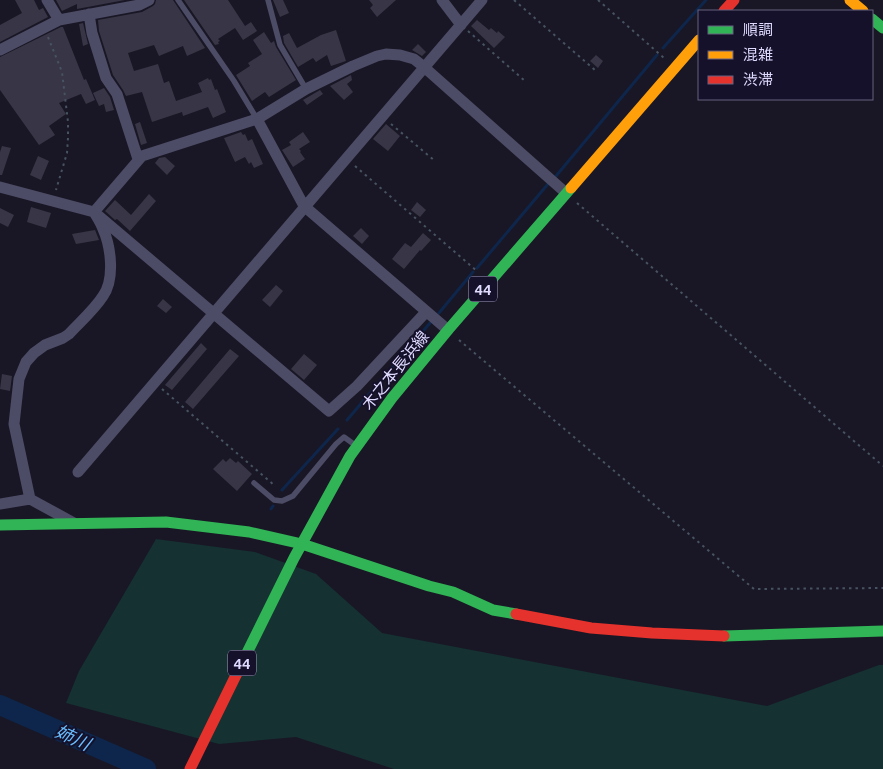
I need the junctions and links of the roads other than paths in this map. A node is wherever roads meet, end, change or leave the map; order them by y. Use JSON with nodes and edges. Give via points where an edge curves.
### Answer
{"nodes":[{"id":1,"x":47,"y":0,"type":"edge"},
{"id":2,"x":149,"y":0,"type":"edge"},
{"id":3,"x":178,"y":0,"type":"edge"},
{"id":4,"x":268,"y":0,"type":"edge"},
{"id":5,"x":442,"y":0,"type":"edge"},
{"id":6,"x":482,"y":0,"type":"edge"},
{"id":7,"x":734,"y":0,"type":"edge"},
{"id":8,"x":850,"y":0,"type":"edge"},
{"id":9,"x":725,"y":10,"type":"edge"},
{"id":10,"x":862,"y":10,"type":"edge"},
{"id":11,"x":89,"y":14,"type":"junction"},
{"id":12,"x":59,"y":20,"type":"junction"},
{"id":13,"x":873,"y":20,"type":"edge"},
{"id":14,"x":461,"y":25,"type":"junction"},
{"id":15,"x":883,"y":28,"type":"edge"},
{"id":16,"x":698,"y":41,"type":"edge"},
{"id":17,"x":0,"y":50,"type":"edge"},
{"id":18,"x":424,"y":67,"type":"junction"},
{"id":19,"x":306,"y":88,"type":"junction"},
{"id":20,"x":257,"y":119,"type":"junction"},
{"id":21,"x":138,"y":159,"type":"junction"},
{"id":22,"x":0,"y":186,"type":"edge"},
{"id":23,"x":566,"y":193,"type":"junction"},
{"id":24,"x":304,"y":206,"type":"junction"},
{"id":25,"x":94,"y":212,"type":"junction"},
{"id":26,"x":426,"y":312,"type":"junction"},
{"id":27,"x":213,"y":313,"type":"junction"},
{"id":28,"x":448,"y":330,"type":"junction"},
{"id":29,"x":357,"y":446,"type":"junction"},
{"id":30,"x":78,"y":472,"type":"dead end"},
{"id":31,"x":254,"y":483,"type":"dead end"},
{"id":32,"x":30,"y":499,"type":"junction"},
{"id":33,"x":0,"y":504,"type":"edge"},
{"id":34,"x":78,"y":524,"type":"junction"},
{"id":35,"x":0,"y":525,"type":"edge"},
{"id":36,"x":302,"y":544,"type":"junction"},
{"id":37,"x":883,"y":631,"type":"edge"},
{"id":38,"x":190,"y":769,"type":"edge"}],
"edges":[{"from":1,"to":12,"type":"street"},
{"from":2,"to":11,"type":"street"},
{"from":3,"to":20,"type":"lane"},
{"from":4,"to":19,"type":"lane","via":[[280,45]]},
{"from":5,"to":14,"type":"street"},
{"from":6,"to":14,"type":"street"},
{"from":7,"to":9,"type":"main road"},
{"from":8,"to":10,"type":"main road"},
{"from":11,"to":12,"type":"street"},
{"from":11,"to":21,"type":"street","via":[[106,78],[117,94]]},
{"from":12,"to":17,"type":"street"},
{"from":13,"to":15,"type":"main road"},
{"from":14,"to":18,"type":"street"},
{"from":16,"to":23,"type":"main road","name":"木之本長浜線","number":"44"},
{"from":18,"to":19,"type":"street","via":[[408,57],[386,54]]},
{"from":18,"to":23,"type":"street"},
{"from":18,"to":24,"type":"street"},
{"from":19,"to":20,"type":"street"},
{"from":20,"to":21,"type":"street"},
{"from":20,"to":24,"type":"street"},
{"from":21,"to":25,"type":"street"},
{"from":22,"to":25,"type":"street"},
{"from":23,"to":28,"type":"main road","name":"木之本長浜線","number":"44"},
{"from":24,"to":26,"type":"street"},
{"from":24,"to":27,"type":"street"},
{"from":25,"to":27,"type":"street"},
{"from":25,"to":32,"type":"street","via":[[108,244],[110,282],[107,290],[69,334],[34,353],[19,379],[14,424]]},
{"from":26,"to":27,"type":"street","via":[[357,386],[329,411]]},
{"from":26,"to":28,"type":"street"},
{"from":27,"to":30,"type":"street"},
{"from":28,"to":29,"type":"main road","name":"木之本長浜線","number":"44"},
{"from":29,"to":31,"type":"lane","via":[[344,437],[292,496],[282,501],[274,500]]},
{"from":29,"to":36,"type":"main road","name":"木之本長浜線","number":"44"},
{"from":32,"to":33,"type":"street"},
{"from":32,"to":34,"type":"street"},
{"from":34,"to":35,"type":"main road"},
{"from":34,"to":36,"type":"main road","via":[[166,522],[249,532]]},
{"from":36,"to":37,"type":"main road","via":[[453,592],[493,610],[591,628],[719,636]]},
{"from":36,"to":38,"type":"main road","name":"木之本長浜線","number":"44"}]}
